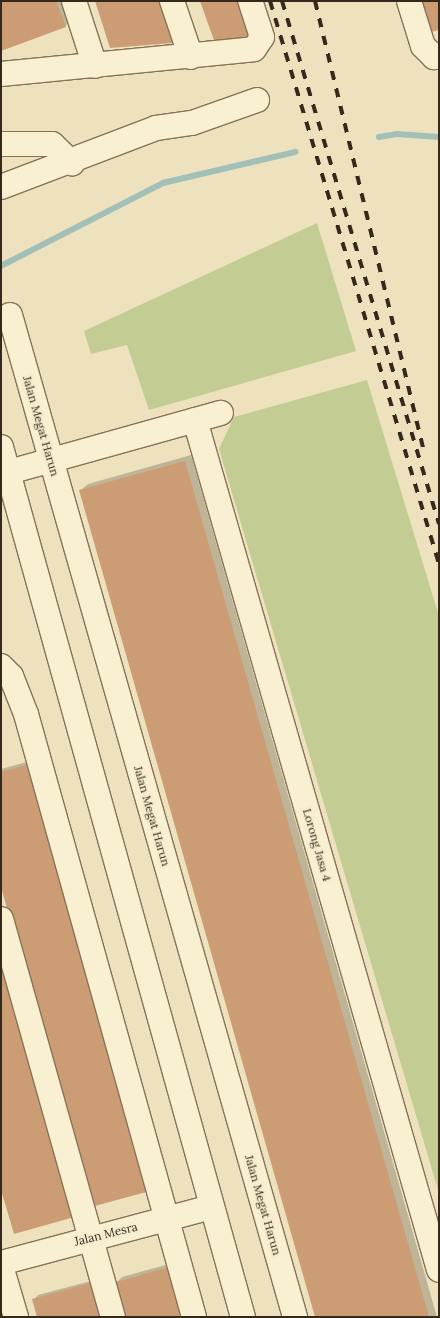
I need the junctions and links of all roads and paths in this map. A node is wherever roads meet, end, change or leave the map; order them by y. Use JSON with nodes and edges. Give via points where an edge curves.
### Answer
{"nodes":[{"id":1,"x":74,"y":1,"type":"edge"},
{"id":2,"x":172,"y":1,"type":"edge"},
{"id":3,"x":250,"y":1,"type":"edge"},
{"id":4,"x":409,"y":1,"type":"edge"},
{"id":5,"x":439,"y":55,"type":"edge"},
{"id":6,"x":191,"y":57,"type":"junction"},
{"id":7,"x":95,"y":66,"type":"junction"},
{"id":8,"x":1,"y":74,"type":"edge"},
{"id":9,"x":257,"y":100,"type":"dead end"},
{"id":10,"x":1,"y":144,"type":"edge"},
{"id":11,"x":72,"y":163,"type":"junction"},
{"id":12,"x":1,"y":188,"type":"edge"},
{"id":13,"x":10,"y":315,"type":"dead end"},
{"id":14,"x":221,"y":413,"type":"dead end"},
{"id":15,"x":195,"y":420,"type":"junction"},
{"id":16,"x":1,"y":447,"type":"edge"},
{"id":17,"x":51,"y":460,"type":"junction"},
{"id":18,"x":9,"y":472,"type":"junction"},
{"id":19,"x":1,"y":666,"type":"edge"},
{"id":20,"x":1,"y":919,"type":"edge"},
{"id":21,"x":6,"y":948,"type":"edge"},
{"id":22,"x":210,"y":1207,"type":"junction"},
{"id":23,"x":165,"y":1219,"type":"junction"},
{"id":24,"x":90,"y":1237,"type":"junction"},
{"id":25,"x":1,"y":1264,"type":"edge"},
{"id":26,"x":439,"y":1270,"type":"edge"},
{"id":27,"x":16,"y":1317,"type":"edge"},
{"id":28,"x":113,"y":1317,"type":"edge"},
{"id":29,"x":194,"y":1317,"type":"edge"},
{"id":30,"x":243,"y":1317,"type":"edge"},
{"id":31,"x":294,"y":1317,"type":"edge"}],
"edges":[{"from":1,"to":7,"type":"street"},
{"from":2,"to":6,"type":"street"},
{"from":3,"to":6,"type":"street","via":[[262,37],[254,49]]},
{"from":4,"to":5,"type":"street","via":[[422,46],[434,57]]},
{"from":6,"to":7,"type":"street"},
{"from":7,"to":8,"type":"street"},
{"from":9,"to":11,"type":"street","via":[[192,123],[156,128]]},
{"from":10,"to":11,"type":"street","via":[[52,144]]},
{"from":11,"to":12,"type":"street"},
{"from":13,"to":17,"type":"street","name":"Jalan Megat Harun"},
{"from":14,"to":15,"type":"street"},
{"from":15,"to":17,"type":"street"},
{"from":15,"to":26,"type":"street","name":"Lorong Jasa 4"},
{"from":16,"to":18,"type":"street"},
{"from":17,"to":18,"type":"street"},
{"from":17,"to":31,"type":"street","name":"Jalan Megat Harun"},
{"from":18,"to":22,"type":"street"},
{"from":19,"to":23,"type":"street","via":[[11,676],[26,714]]},
{"from":20,"to":21,"type":"street"},
{"from":21,"to":24,"type":"street"},
{"from":22,"to":23,"type":"street","name":"Jalan Mesra"},
{"from":22,"to":30,"type":"street"},
{"from":23,"to":24,"type":"street","name":"Jalan Mesra"},
{"from":23,"to":29,"type":"street"},
{"from":24,"to":25,"type":"street","name":"Jalan Mesra"},
{"from":24,"to":28,"type":"street"},
{"from":25,"to":27,"type":"street"}]}
